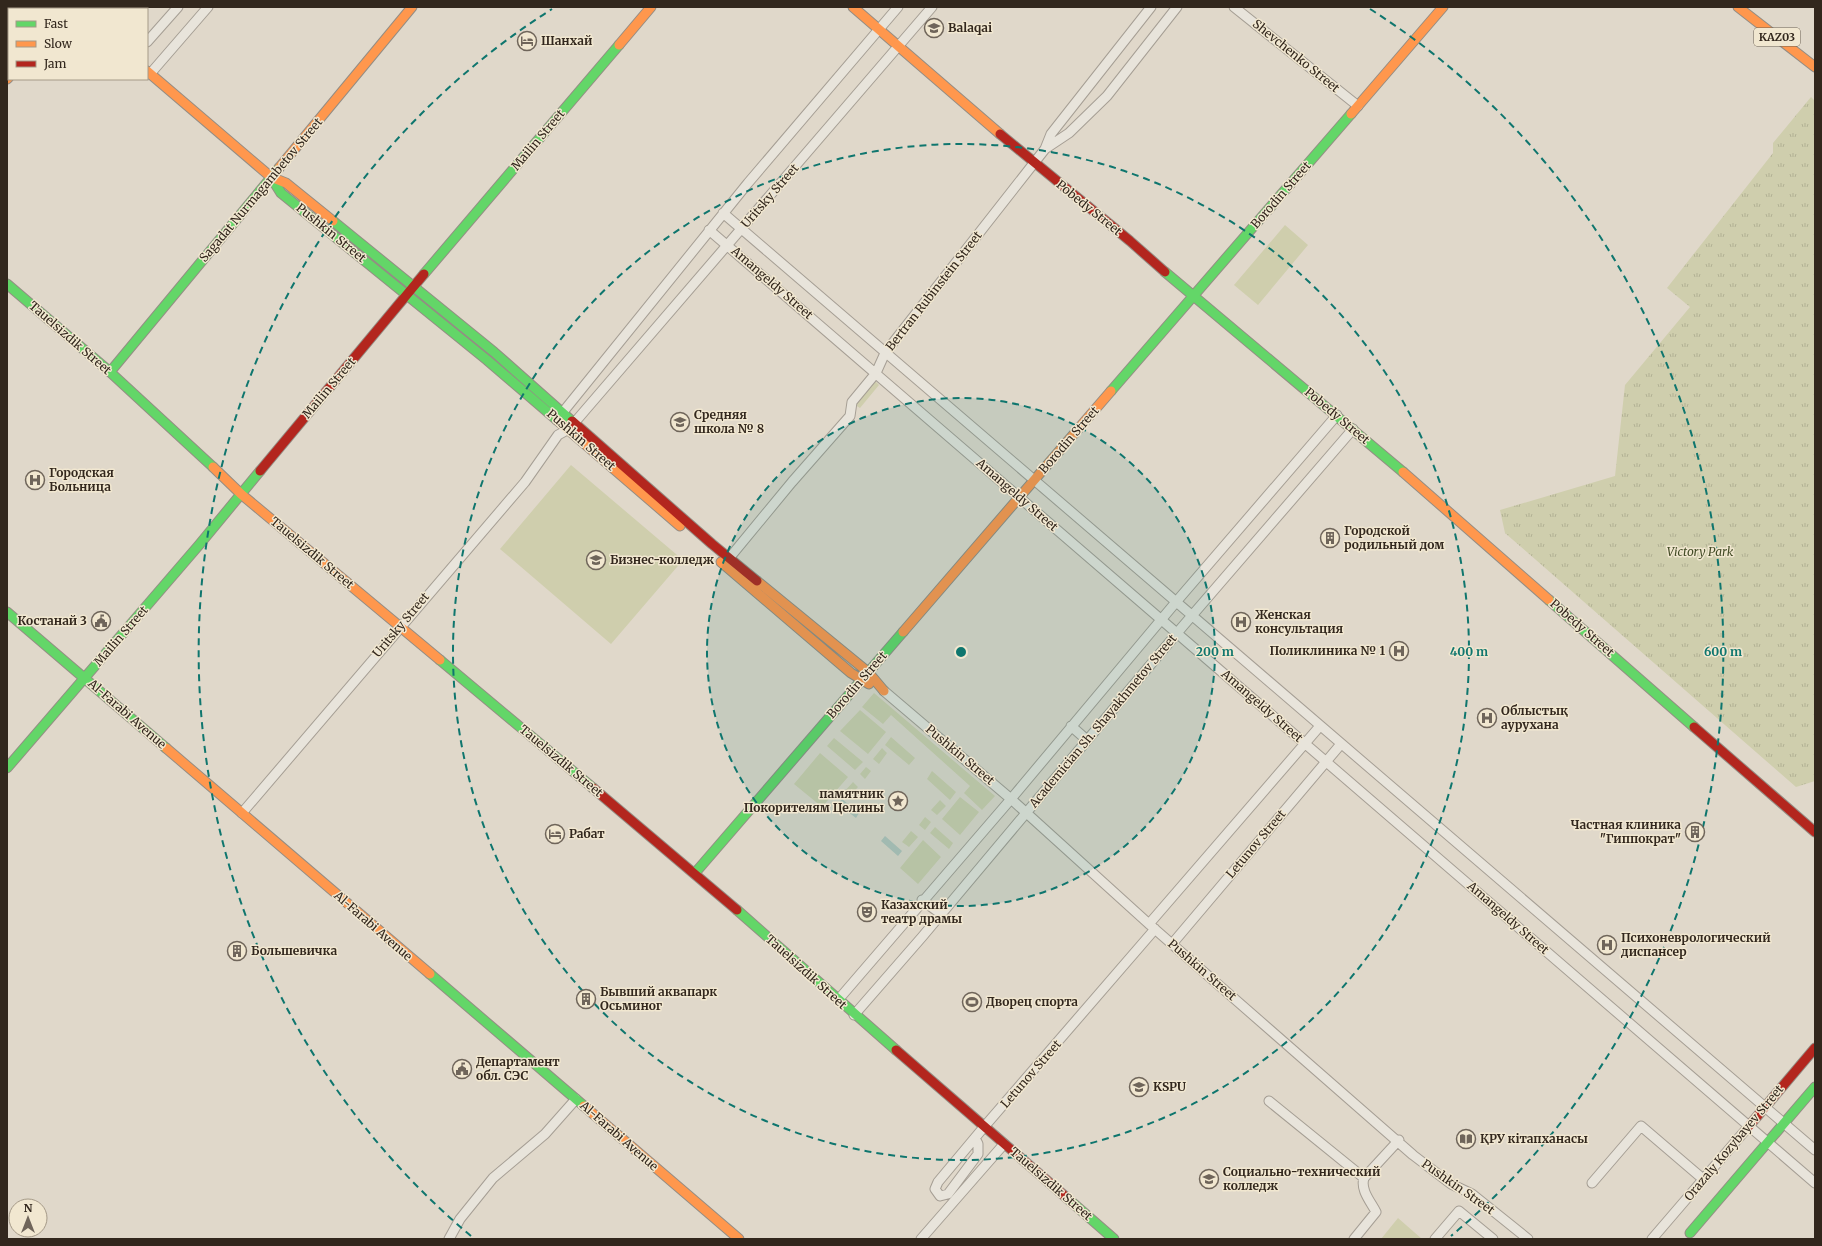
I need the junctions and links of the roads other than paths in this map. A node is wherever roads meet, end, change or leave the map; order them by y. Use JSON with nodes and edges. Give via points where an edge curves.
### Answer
{"nodes":[{"id":1,"x":178,"y":7,"type":"edge"},
{"id":2,"x":208,"y":7,"type":"edge"},
{"id":3,"x":412,"y":7,"type":"edge"},
{"id":4,"x":651,"y":7,"type":"edge"},
{"id":5,"x":854,"y":7,"type":"edge"},
{"id":6,"x":898,"y":7,"type":"edge"},
{"id":7,"x":932,"y":7,"type":"edge"},
{"id":8,"x":1152,"y":7,"type":"edge"},
{"id":9,"x":1177,"y":7,"type":"edge"},
{"id":10,"x":1234,"y":7,"type":"edge"},
{"id":11,"x":1443,"y":7,"type":"edge"},
{"id":12,"x":1738,"y":7,"type":"edge"},
{"id":13,"x":880,"y":30,"type":"junction"},
{"id":14,"x":148,"y":41,"type":"edge"},
{"id":15,"x":899,"y":46,"type":"junction"},
{"id":16,"x":1815,"y":67,"type":"edge"},
{"id":17,"x":149,"y":72,"type":"edge"},
{"id":18,"x":1358,"y":106,"type":"junction"},
{"id":19,"x":1045,"y":148,"type":"junction"},
{"id":20,"x":1034,"y":163,"type":"junction"},
{"id":21,"x":271,"y":177,"type":"junction"},
{"id":22,"x":723,"y":213,"type":"junction"},
{"id":23,"x":741,"y":229,"type":"junction"},
{"id":24,"x":709,"y":230,"type":"junction"},
{"id":25,"x":728,"y":245,"type":"junction"},
{"id":26,"x":367,"y":250,"type":"junction"},
{"id":27,"x":360,"y":257,"type":"junction"},
{"id":28,"x":7,"y":284,"type":"edge"},
{"id":29,"x":414,"y":286,"type":"junction"},
{"id":30,"x":407,"y":295,"type":"junction"},
{"id":31,"x":1193,"y":297,"type":"junction"},
{"id":32,"x":885,"y":353,"type":"junction"},
{"id":33,"x":110,"y":372,"type":"junction"},
{"id":34,"x":876,"y":373,"type":"junction"},
{"id":35,"x":1337,"y":415,"type":"junction"},
{"id":36,"x":561,"y":416,"type":"junction"},
{"id":37,"x":575,"y":422,"type":"junction"},
{"id":38,"x":569,"y":429,"type":"junction"},
{"id":39,"x":1353,"y":429,"type":"junction"},
{"id":40,"x":558,"y":435,"type":"junction"},
{"id":41,"x":1034,"y":480,"type":"junction"},
{"id":42,"x":242,"y":494,"type":"junction"},
{"id":43,"x":1020,"y":497,"type":"junction"},
{"id":44,"x":726,"y":561,"type":"junction"},
{"id":45,"x":1176,"y":602,"type":"junction"},
{"id":46,"x":7,"y":612,"type":"edge"},
{"id":47,"x":1192,"y":616,"type":"junction"},
{"id":48,"x":1161,"y":619,"type":"junction"},
{"id":49,"x":400,"y":627,"type":"junction"},
{"id":50,"x":1177,"y":633,"type":"junction"},
{"id":51,"x":868,"y":672,"type":"junction"},
{"id":52,"x":85,"y":678,"type":"junction"},
{"id":53,"x":862,"y":680,"type":"junction"},
{"id":54,"x":884,"y":691,"type":"junction"},
{"id":55,"x":1071,"y":726,"type":"junction"},
{"id":56,"x":1320,"y":726,"type":"junction"},
{"id":57,"x":1087,"y":740,"type":"junction"},
{"id":58,"x":1305,"y":744,"type":"junction"},
{"id":59,"x":1341,"y":744,"type":"junction"},
{"id":60,"x":1326,"y":762,"type":"junction"},
{"id":61,"x":7,"y":768,"type":"edge"},
{"id":62,"x":1011,"y":799,"type":"junction"},
{"id":63,"x":1026,"y":812,"type":"junction"},
{"id":64,"x":242,"y":813,"type":"junction"},
{"id":65,"x":1815,"y":832,"type":"edge"},
{"id":66,"x":695,"y":873,"type":"junction"},
{"id":67,"x":922,"y":900,"type":"junction"},
{"id":68,"x":941,"y":914,"type":"junction"},
{"id":69,"x":1152,"y":926,"type":"junction"},
{"id":70,"x":1172,"y":944,"type":"junction"},
{"id":71,"x":838,"y":1000,"type":"junction"},
{"id":72,"x":854,"y":1015,"type":"junction"},
{"id":73,"x":1815,"y":1048,"type":"edge"},
{"id":74,"x":1815,"y":1087,"type":"edge"},
{"id":75,"x":576,"y":1099,"type":"junction"},
{"id":76,"x":1269,"y":1101,"type":"dead end"},
{"id":77,"x":1764,"y":1107,"type":"junction"},
{"id":78,"x":1784,"y":1124,"type":"junction"},
{"id":79,"x":1749,"y":1126,"type":"junction"},
{"id":80,"x":984,"y":1127,"type":"junction"},
{"id":81,"x":975,"y":1138,"type":"junction"},
{"id":82,"x":1399,"y":1140,"type":"junction"},
{"id":83,"x":1768,"y":1142,"type":"junction"},
{"id":84,"x":1004,"y":1144,"type":"junction"},
{"id":85,"x":1815,"y":1150,"type":"edge"},
{"id":86,"x":1364,"y":1178,"type":"junction"},
{"id":87,"x":1703,"y":1180,"type":"junction"},
{"id":88,"x":1592,"y":1183,"type":"dead end"},
{"id":89,"x":1815,"y":1183,"type":"edge"},
{"id":90,"x":1690,"y":1234,"type":"dead end"},
{"id":91,"x":449,"y":1239,"type":"edge"},
{"id":92,"x":739,"y":1239,"type":"edge"},
{"id":93,"x":921,"y":1239,"type":"edge"},
{"id":94,"x":1114,"y":1239,"type":"edge"},
{"id":95,"x":1354,"y":1239,"type":"edge"},
{"id":96,"x":1436,"y":1239,"type":"edge"},
{"id":97,"x":1493,"y":1239,"type":"edge"},
{"id":98,"x":1528,"y":1239,"type":"edge"},
{"id":99,"x":1652,"y":1239,"type":"edge"}],
"edges":[{"from":1,"to":14,"type":"street"},
{"from":2,"to":17,"type":"street"},
{"from":3,"to":21,"type":"street","name":"Sagadat Nurmagambetov Street"},
{"from":4,"to":29,"type":"street","name":"Mailin Street"},
{"from":5,"to":13,"type":"street","name":"Pobedy Street"},
{"from":6,"to":13,"type":"street","name":"Uritsky Street"},
{"from":7,"to":15,"type":"street","name":"Uritsky Street"},
{"from":8,"to":19,"type":"street","via":[[1051,134]]},
{"from":9,"to":19,"type":"street","via":[[1107,96],[1074,129]]},
{"from":10,"to":18,"type":"street","name":"Shevchenko Street"},
{"from":11,"to":18,"type":"street","name":"Borodin Street"},
{"from":12,"to":16,"type":"street","number":"KАZ03"},
{"from":13,"to":15,"type":"street","name":"Pobedy Street"},
{"from":13,"to":22,"type":"street","name":"Uritsky Street"},
{"from":15,"to":20,"type":"street","name":"Pobedy Street"},
{"from":15,"to":23,"type":"street","name":"Uritsky Street"},
{"from":17,"to":21,"type":"street"},
{"from":18,"to":31,"type":"street","name":"Borodin Street"},
{"from":19,"to":20,"type":"street","name":"Bertran Rubinstein Street"},
{"from":20,"to":31,"type":"street","name":"Pobedy Street","via":[[1130,241]]},
{"from":20,"to":32,"type":"street","name":"Bertran Rubinstein Street"},
{"from":21,"to":26,"type":"street","name":"Pushkin Street","via":[[286,183]]},
{"from":21,"to":27,"type":"street","name":"Pushkin Street","via":[[277,188]]},
{"from":21,"to":33,"type":"street","name":"Sagadat Nurmagambetov Street"},
{"from":22,"to":23,"type":"street","name":"Amangeldy Street"},
{"from":22,"to":24,"type":"street","name":"Uritsky Street"},
{"from":23,"to":25,"type":"street","name":"Uritsky Street"},
{"from":23,"to":32,"type":"street","name":"Amangeldy Street"},
{"from":24,"to":25,"type":"street","name":"Amangeldy Street"},
{"from":24,"to":36,"type":"street","name":"Uritsky Street"},
{"from":25,"to":34,"type":"street","name":"Amangeldy Street"},
{"from":25,"to":37,"type":"street","name":"Uritsky Street"},
{"from":26,"to":27,"type":"street"},
{"from":26,"to":29,"type":"street","name":"Pushkin Street"},
{"from":27,"to":30,"type":"street","name":"Pushkin Street"},
{"from":28,"to":33,"type":"street","name":"Tauelsіzdіk Street"},
{"from":29,"to":30,"type":"street","name":"Mailin Street"},
{"from":29,"to":36,"type":"street","name":"Pushkin Street","via":[[494,352]]},
{"from":30,"to":36,"type":"street","name":"Pushkin Street"},
{"from":30,"to":42,"type":"street","name":"Mailin Street"},
{"from":31,"to":35,"type":"street","name":"Pobedy Street"},
{"from":31,"to":41,"type":"street","name":"Borodin Street"},
{"from":32,"to":34,"type":"street","name":"Bertran Rubinstein Street"},
{"from":32,"to":41,"type":"street","name":"Amangeldy Street"},
{"from":33,"to":42,"type":"street","name":"Tauelsіzdіk Street"},
{"from":34,"to":43,"type":"street","name":"Amangeldy Street"},
{"from":34,"to":44,"type":"street","name":"Bertran Rubinstein Street","via":[[852,402],[850,416]]},
{"from":35,"to":39,"type":"street","name":"Pobedy Street"},
{"from":35,"to":45,"type":"street","name":"Academician Sh. Shayakhmetov Street"},
{"from":36,"to":37,"type":"street","name":"Pushkin Street"},
{"from":36,"to":38,"type":"street","name":"Pushkin Street"},
{"from":36,"to":40,"type":"street"},
{"from":37,"to":38,"type":"street","name":"Uritsky Street"},
{"from":37,"to":44,"type":"street","name":"Pushkin Street"},
{"from":38,"to":40,"type":"street","name":"Uritsky Street"},
{"from":38,"to":44,"type":"street","name":"Pushkin Street"},
{"from":39,"to":47,"type":"street","name":"Academician Sh. Shayakhmetov Street"},
{"from":39,"to":65,"type":"street","name":"Pobedy Street"},
{"from":40,"to":49,"type":"street","name":"Uritsky Street","via":[[525,482]]},
{"from":41,"to":43,"type":"street","name":"Borodin Street"},
{"from":41,"to":45,"type":"street","name":"Amangeldy Street"},
{"from":42,"to":49,"type":"street","name":"Tauelsіzdіk Street"},
{"from":42,"to":52,"type":"street","name":"Mailin Street"},
{"from":43,"to":48,"type":"street","name":"Amangeldy Street"},
{"from":43,"to":51,"type":"street","name":"Borodin Street"},
{"from":44,"to":51,"type":"street","name":"Pushkin Street"},
{"from":44,"to":53,"type":"street","name":"Pushkin Street"},
{"from":45,"to":47,"type":"street","name":"Amangeldy Street"},
{"from":45,"to":48,"type":"street","name":"Academician Sh. Shayakhmetov Street"},
{"from":46,"to":52,"type":"street","name":"Al-Farabi Avenue"},
{"from":47,"to":50,"type":"street","name":"Academician Sh. Shayakhmetov Street"},
{"from":47,"to":56,"type":"street","name":"Amangeldy Street"},
{"from":48,"to":50,"type":"street","name":"Amangeldy Street"},
{"from":48,"to":55,"type":"street","name":"Academician Sh. Shayakhmetov Street"},
{"from":49,"to":64,"type":"street","name":"Uritsky Street"},
{"from":49,"to":66,"type":"street","name":"Tauelsіzdіk Street"},
{"from":50,"to":57,"type":"street","name":"Academician Sh. Shayakhmetov Street"},
{"from":50,"to":58,"type":"street","name":"Amangeldy Street"},
{"from":51,"to":53,"type":"street","name":"Borodin Street"},
{"from":51,"to":54,"type":"street","name":"Pushkin Street"},
{"from":52,"to":61,"type":"street","name":"Mailin Street"},
{"from":52,"to":64,"type":"street","name":"Al-Farabi Avenue"},
{"from":53,"to":54,"type":"street","name":"Pushkin Street"},
{"from":53,"to":66,"type":"street","name":"Borodin Street"},
{"from":54,"to":62,"type":"street","name":"Pushkin Street"},
{"from":55,"to":57,"type":"street"},
{"from":55,"to":62,"type":"street","name":"Academician Sh. Shayakhmetov Street"},
{"from":56,"to":58,"type":"street","name":"Letunov Street"},
{"from":56,"to":59,"type":"street","name":"Amangeldy Street"},
{"from":57,"to":63,"type":"street","name":"Academician Sh. Shayakhmetov Street"},
{"from":58,"to":60,"type":"street","name":"Amangeldy Street"},
{"from":58,"to":69,"type":"street","name":"Letunov Street"},
{"from":59,"to":60,"type":"street","name":"Letunov Street"},
{"from":59,"to":77,"type":"street","name":"Amangeldy Street"},
{"from":60,"to":70,"type":"street","name":"Letunov Street"},
{"from":60,"to":79,"type":"street","name":"Amangeldy Street"},
{"from":62,"to":63,"type":"street","name":"Pushkin Street"},
{"from":62,"to":67,"type":"street","name":"Academician Sh. Shayakhmetov Street"},
{"from":63,"to":68,"type":"street","name":"Academician Sh. Shayakhmetov Street"},
{"from":63,"to":69,"type":"street","name":"Pushkin Street"},
{"from":64,"to":75,"type":"street","name":"Al-Farabi Avenue"},
{"from":66,"to":71,"type":"street","name":"Tauelsіzdіk Street"},
{"from":67,"to":68,"type":"street"},
{"from":67,"to":71,"type":"street","name":"Academician Sh. Shayakhmetov Street"},
{"from":68,"to":72,"type":"street","name":"Academician Sh. Shayakhmetov Street"},
{"from":69,"to":70,"type":"street","name":"Pushkin Street"},
{"from":69,"to":80,"type":"street","name":"Letunov Street"},
{"from":70,"to":82,"type":"street","name":"Pushkin Street"},
{"from":71,"to":72,"type":"street","name":"Tauelsіzdіk Street"},
{"from":72,"to":80,"type":"street","name":"Tauelsіzdіk Street"},
{"from":73,"to":77,"type":"street","name":"Orazaly Kozybayev Street"},
{"from":74,"to":78,"type":"street","name":"Orazaly Kozybayev Street"},
{"from":75,"to":91,"type":"street","via":[[545,1134],[493,1178],[460,1219]]},
{"from":75,"to":92,"type":"street","name":"Al-Farabi Avenue"},
{"from":76,"to":86,"type":"street"},
{"from":77,"to":78,"type":"street","name":"Amangeldy Street"},
{"from":77,"to":79,"type":"street","name":"Orazaly Kozybayev Street"},
{"from":78,"to":83,"type":"street","name":"Orazaly Kozybayev Street"},
{"from":78,"to":85,"type":"street","name":"Amangeldy Street"},
{"from":79,"to":83,"type":"street","name":"Amangeldy Street"},
{"from":79,"to":87,"type":"street","name":"Orazaly Kozybayev Street"},
{"from":80,"to":81,"type":"street","name":"Letunov Street"},
{"from":80,"to":84,"type":"street","name":"Tauelsіzdіk Street"},
{"from":81,"to":81,"type":"street","name":"Letunov Street","via":[[938,1182],[935,1189],[940,1196],[948,1194],[978,1154]]},
{"from":82,"to":86,"type":"street"},
{"from":82,"to":98,"type":"street","name":"Pushkin Street","via":[[1451,1184],[1472,1194]]},
{"from":83,"to":89,"type":"street","name":"Amangeldy Street"},
{"from":83,"to":90,"type":"street","name":"Orazaly Kozybayev Street"},
{"from":84,"to":93,"type":"street"},
{"from":84,"to":94,"type":"street","name":"Tauelsіzdіk Street"},
{"from":86,"to":95,"type":"street","via":[[1363,1186],[1376,1212]]},
{"from":87,"to":88,"type":"street","via":[[1641,1126]]},
{"from":87,"to":99,"type":"street","name":"Orazaly Kozybayev Street"},
{"from":96,"to":97,"type":"street","name":"Pushkin Street","via":[[1459,1211]]}]}
